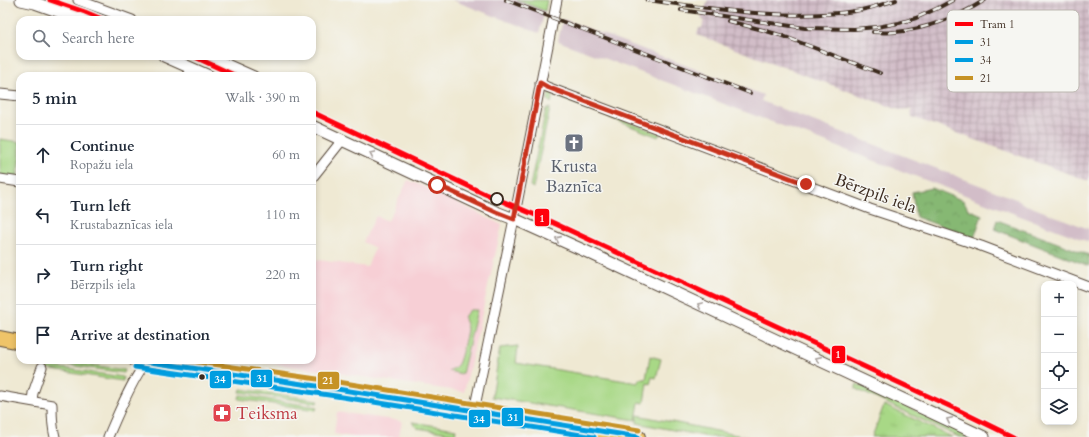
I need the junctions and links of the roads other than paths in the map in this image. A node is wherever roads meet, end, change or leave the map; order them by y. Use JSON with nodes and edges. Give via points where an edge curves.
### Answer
{"nodes":[{"id":1,"x":21,"y":0,"type":"edge"},
{"id":2,"x":78,"y":0,"type":"edge"},
{"id":3,"x":557,"y":0,"type":"edge"},
{"id":4,"x":71,"y":16,"type":"edge"},
{"id":5,"x":121,"y":16,"type":"edge"},
{"id":6,"x":170,"y":60,"type":"edge"},
{"id":7,"x":218,"y":60,"type":"edge"},
{"id":8,"x":190,"y":72,"type":"edge"},
{"id":9,"x":245,"y":72,"type":"edge"},
{"id":10,"x":540,"y":83,"type":"junction"},
{"id":11,"x":0,"y":94,"type":"edge"},
{"id":12,"x":16,"y":96,"type":"edge"},
{"id":13,"x":316,"y":128,"type":"edge"},
{"id":14,"x":341,"y":140,"type":"junction"},
{"id":15,"x":316,"y":173,"type":"edge"},
{"id":16,"x":0,"y":179,"type":"edge"},
{"id":17,"x":16,"y":181,"type":"edge"},
{"id":18,"x":514,"y":219,"type":"junction"},
{"id":19,"x":1089,"y":287,"type":"edge"},
{"id":20,"x":0,"y":338,"type":"edge"},
{"id":21,"x":16,"y":341,"type":"edge"},
{"id":22,"x":142,"y":364,"type":"edge"},
{"id":23,"x":171,"y":364,"type":"edge"},
{"id":24,"x":42,"y":367,"type":"dead end"},
{"id":25,"x":0,"y":396,"type":"edge"},
{"id":26,"x":32,"y":401,"type":"junction"},
{"id":27,"x":474,"y":411,"type":"junction"},
{"id":28,"x":55,"y":437,"type":"edge"},
{"id":29,"x":108,"y":437,"type":"edge"},
{"id":30,"x":638,"y":437,"type":"edge"},
{"id":31,"x":984,"y":437,"type":"edge"}],
"edges":[{"from":1,"to":4,"type":"street"},
{"from":2,"to":5,"type":"street"},
{"from":3,"to":10,"type":"street"},
{"from":6,"to":8,"type":"street"},
{"from":7,"to":9,"type":"street"},
{"from":10,"to":18,"type":"street"},
{"from":10,"to":19,"type":"street","name":"Bērzpils iela","via":[[870,209],[981,246]]},
{"from":11,"to":12,"type":"street"},
{"from":13,"to":14,"type":"street"},
{"from":14,"to":15,"type":"street"},
{"from":18,"to":14,"type":"street","one_way":true},
{"from":16,"to":17,"type":"street"},
{"from":18,"to":27,"type":"street"},
{"from":31,"to":18,"type":"street","one_way":true},
{"from":20,"to":21,"type":"highway"},
{"from":22,"to":29,"type":"street"},
{"from":23,"to":27,"type":"highway"},
{"from":24,"to":26,"type":"street"},
{"from":25,"to":26,"type":"street"},
{"from":26,"to":28,"type":"street","via":[[52,405]]},
{"from":27,"to":30,"type":"highway"}]}
